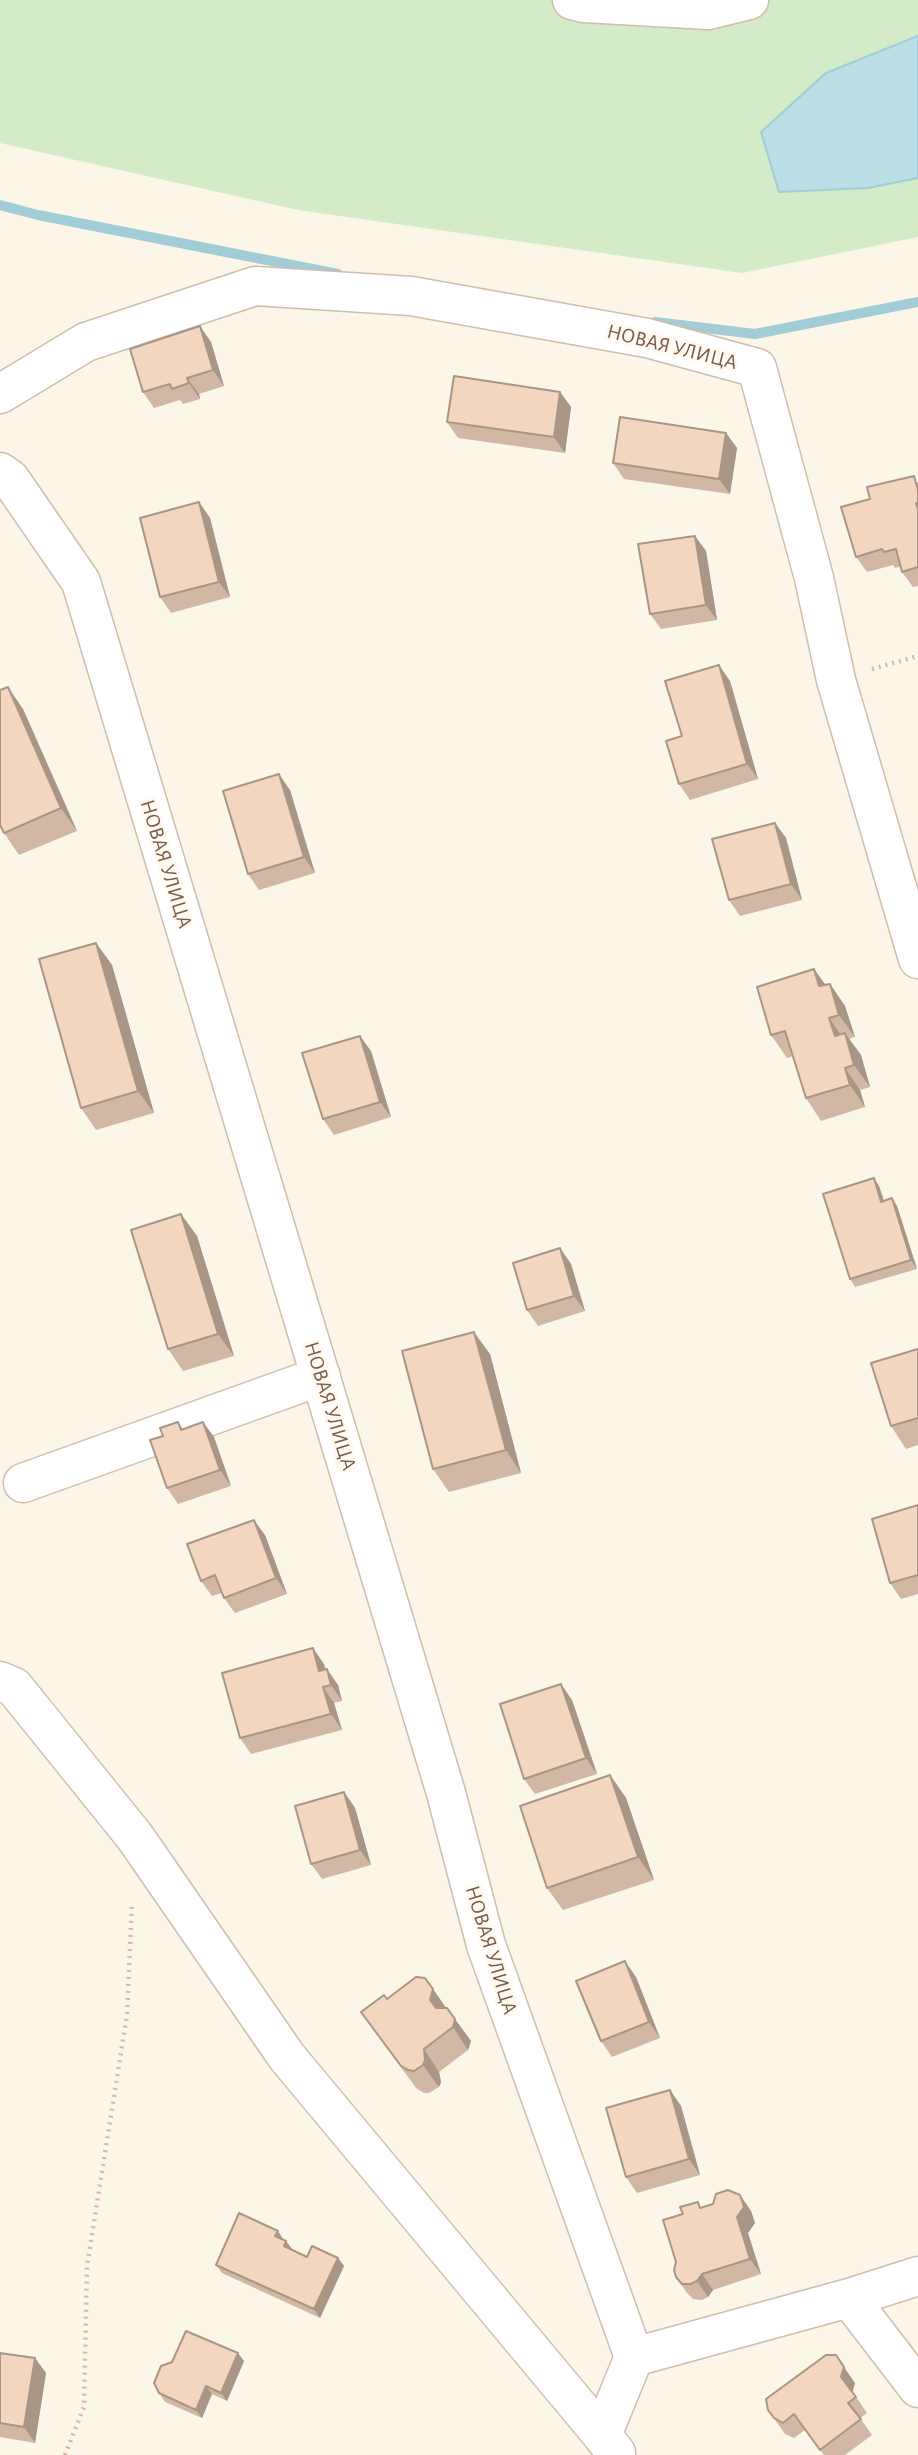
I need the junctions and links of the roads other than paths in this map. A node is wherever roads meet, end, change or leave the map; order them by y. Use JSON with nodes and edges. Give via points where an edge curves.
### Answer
{"nodes":[{"id":1,"x":572,"y":0,"type":"edge"},
{"id":2,"x":749,"y":0,"type":"edge"},
{"id":3,"x":0,"y":394,"type":"edge"},
{"id":4,"x":0,"y":472,"type":"edge"},
{"id":5,"x":918,"y":959,"type":"edge"},
{"id":6,"x":321,"y":1376,"type":"junction"},
{"id":7,"x":23,"y":1483,"type":"dead end"},
{"id":8,"x":0,"y":1681,"type":"edge"},
{"id":9,"x":918,"y":2276,"type":"edge"},
{"id":10,"x":849,"y":2298,"type":"junction"},
{"id":11,"x":634,"y":2357,"type":"junction"},
{"id":12,"x":918,"y":2388,"type":"edge"},
{"id":13,"x":610,"y":2445,"type":"edge"}],
"edges":[{"from":1,"to":2,"type":"street","via":[[708,10]]},
{"from":3,"to":5,"type":"street","name":"НОВАЯ УЛИЦА","via":[[86,342],[255,286],[411,296],[647,338],[757,368],[814,578],[836,680]]},
{"from":4,"to":6,"type":"street","name":"НОВАЯ УЛИЦА","via":[[10,479],[81,582]]},
{"from":6,"to":7,"type":"street"},
{"from":6,"to":11,"type":"street","name":"НОВАЯ УЛИЦА","via":[[446,1794],[486,1945]]},
{"from":8,"to":13,"type":"street","via":[[14,1687],[135,1838],[287,2056]]},
{"from":9,"to":10,"type":"street"},
{"from":10,"to":11,"type":"street"},
{"from":10,"to":12,"type":"street"},
{"from":11,"to":13,"type":"street"}]}
